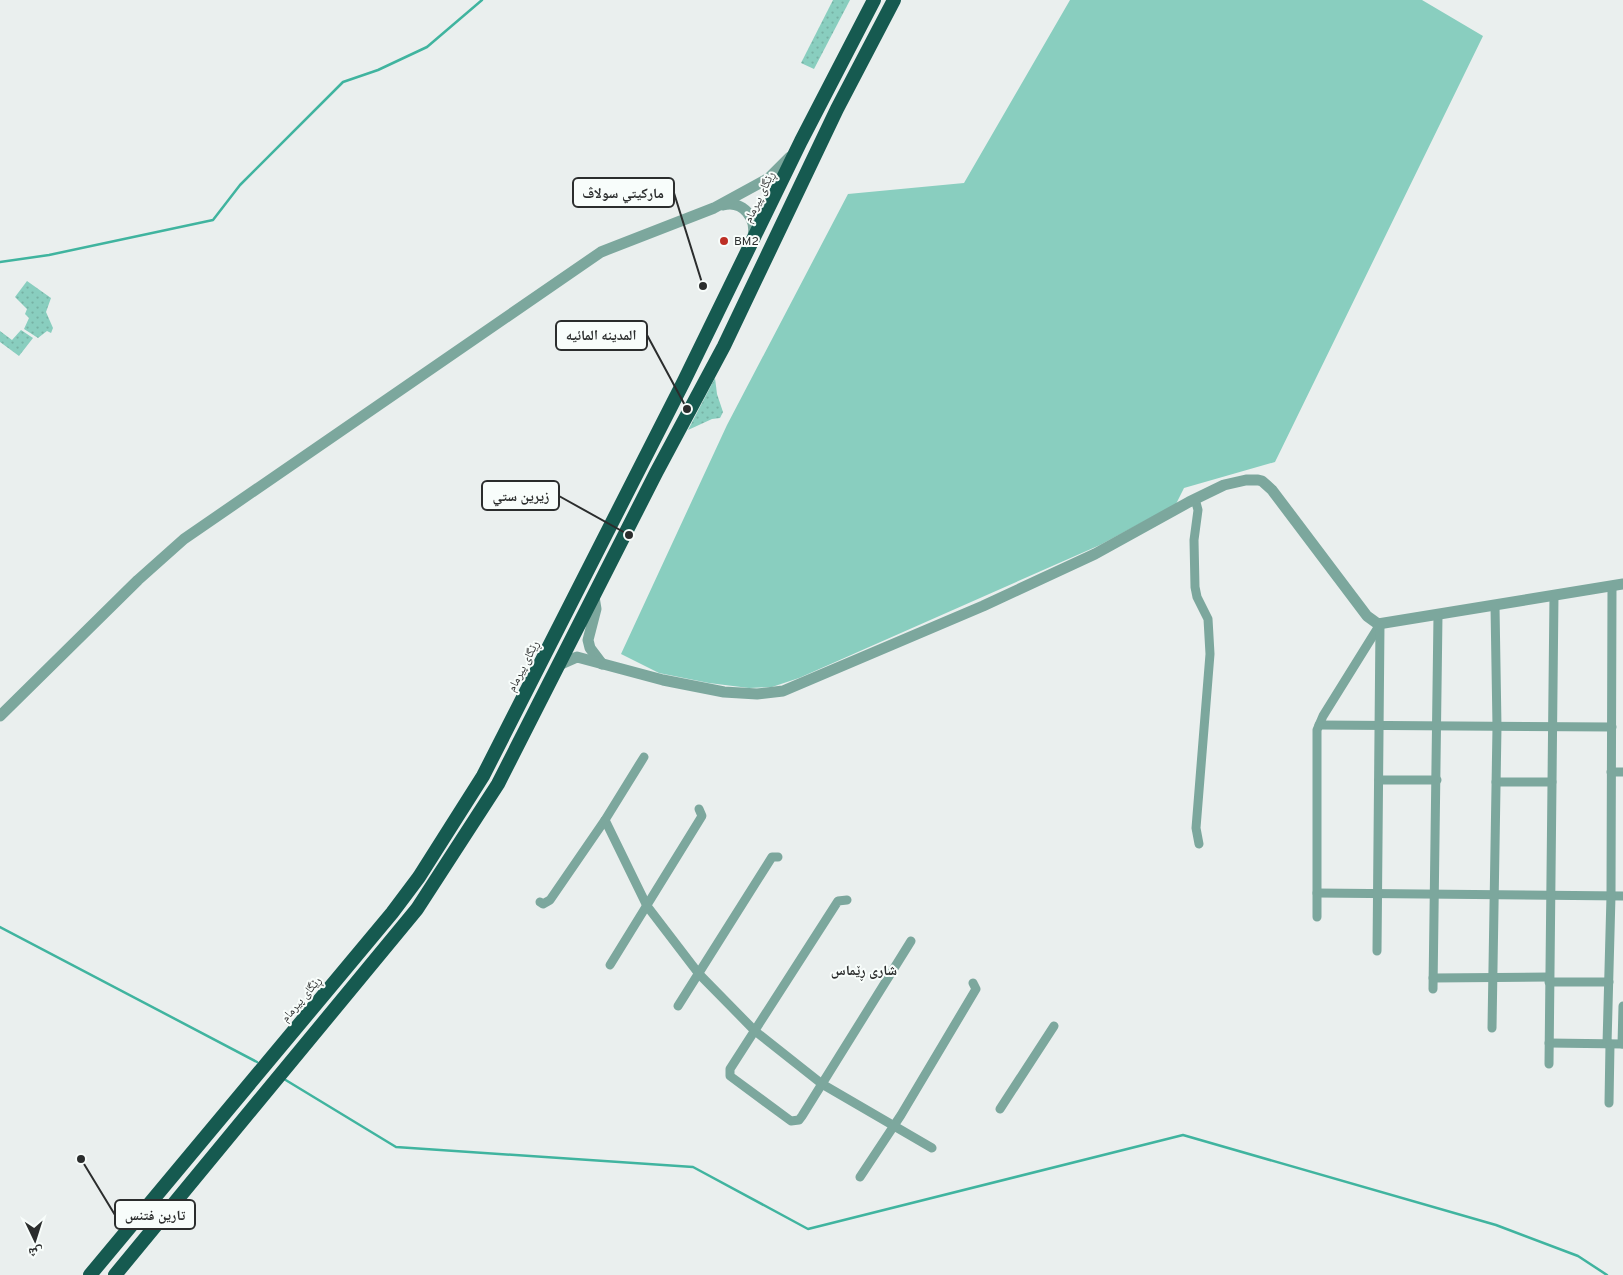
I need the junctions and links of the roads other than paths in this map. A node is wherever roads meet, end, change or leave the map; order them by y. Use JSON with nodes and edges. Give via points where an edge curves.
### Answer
{"nodes":[{"id":1,"x":894,"y":0,"type":"edge"},
{"id":2,"x":871,"y":6,"type":"edge"},
{"id":3,"x":883,"y":20,"type":"junction"},
{"id":4,"x":802,"y":141,"type":"junction"},
{"id":5,"x":714,"y":208,"type":"junction"},
{"id":6,"x":751,"y":247,"type":"junction"},
{"id":7,"x":684,"y":381,"type":"junction"},
{"id":8,"x":704,"y":384,"type":"junction"},
{"id":9,"x":1195,"y":499,"type":"junction"},
{"id":10,"x":1617,"y":585,"type":"edge"},
{"id":11,"x":1554,"y":596,"type":"junction"},
{"id":12,"x":594,"y":597,"type":"junction"},
{"id":13,"x":1495,"y":606,"type":"junction"},
{"id":14,"x":1438,"y":615,"type":"junction"},
{"id":15,"x":1380,"y":624,"type":"junction"},
{"id":16,"x":602,"y":664,"type":"junction"},
{"id":17,"x":559,"y":665,"type":"junction"},
{"id":18,"x":1612,"y":684,"type":"junction"},
{"id":19,"x":1623,"y":684,"type":"edge"},
{"id":20,"x":0,"y":716,"type":"edge"},
{"id":21,"x":1319,"y":725,"type":"junction"},
{"id":22,"x":1378,"y":725,"type":"junction"},
{"id":23,"x":1436,"y":725,"type":"junction"},
{"id":24,"x":1497,"y":727,"type":"junction"},
{"id":25,"x":1553,"y":727,"type":"junction"},
{"id":26,"x":1612,"y":727,"type":"junction"},
{"id":27,"x":644,"y":757,"type":"dead end"},
{"id":28,"x":1611,"y":772,"type":"junction"},
{"id":29,"x":1623,"y":772,"type":"edge"},
{"id":30,"x":1379,"y":780,"type":"junction"},
{"id":31,"x":1437,"y":780,"type":"junction"},
{"id":32,"x":1496,"y":782,"type":"junction"},
{"id":33,"x":1552,"y":782,"type":"junction"},
{"id":34,"x":699,"y":809,"type":"dead end"},
{"id":35,"x":605,"y":820,"type":"junction"},
{"id":36,"x":1199,"y":844,"type":"dead end"},
{"id":37,"x":778,"y":857,"type":"dead end"},
{"id":38,"x":1317,"y":893,"type":"junction"},
{"id":39,"x":1377,"y":894,"type":"junction"},
{"id":40,"x":1435,"y":894,"type":"junction"},
{"id":41,"x":1493,"y":894,"type":"junction"},
{"id":42,"x":1551,"y":896,"type":"junction"},
{"id":43,"x":1611,"y":896,"type":"junction"},
{"id":44,"x":1623,"y":896,"type":"edge"},
{"id":45,"x":847,"y":900,"type":"dead end"},
{"id":46,"x":540,"y":902,"type":"dead end"},
{"id":47,"x":647,"y":906,"type":"junction"},
{"id":48,"x":1317,"y":917,"type":"dead end"},
{"id":49,"x":911,"y":941,"type":"dead end"},
{"id":50,"x":1377,"y":951,"type":"dead end"},
{"id":51,"x":610,"y":965,"type":"dead end"},
{"id":52,"x":699,"y":974,"type":"junction"},
{"id":53,"x":1491,"y":977,"type":"junction"},
{"id":54,"x":1433,"y":978,"type":"junction"},
{"id":55,"x":1549,"y":980,"type":"junction"},
{"id":56,"x":973,"y":982,"type":"dead end"},
{"id":57,"x":1609,"y":982,"type":"junction"},
{"id":58,"x":1433,"y":989,"type":"dead end"},
{"id":59,"x":678,"y":1006,"type":"dead end"},
{"id":60,"x":1623,"y":1006,"type":"edge"},
{"id":61,"x":1054,"y":1026,"type":"dead end"},
{"id":62,"x":1492,"y":1028,"type":"dead end"},
{"id":63,"x":755,"y":1031,"type":"junction"},
{"id":64,"x":1549,"y":1043,"type":"junction"},
{"id":65,"x":1609,"y":1044,"type":"junction"},
{"id":66,"x":1622,"y":1044,"type":"edge"},
{"id":67,"x":1549,"y":1064,"type":"dead end"},
{"id":68,"x":822,"y":1084,"type":"junction"},
{"id":69,"x":1609,"y":1103,"type":"dead end"},
{"id":70,"x":1000,"y":1109,"type":"dead end"},
{"id":71,"x":894,"y":1126,"type":"junction"},
{"id":72,"x":932,"y":1148,"type":"dead end"},
{"id":73,"x":860,"y":1177,"type":"dead end"},
{"id":74,"x":90,"y":1275,"type":"edge"},
{"id":75,"x":116,"y":1275,"type":"edge"}],
"edges":[{"from":1,"to":3,"type":"highway"},
{"from":2,"to":3,"type":"highway"},
{"from":2,"to":4,"type":"highway","name":"ڕێگای پیرمام"},
{"from":3,"to":8,"type":"highway"},
{"from":4,"to":5,"type":"street","via":[[769,178]]},
{"from":4,"to":6,"type":"highway","name":"ڕێگای پیرمام"},
{"from":5,"to":6,"type":"street","via":[[735,205],[750,214],[754,231]]},
{"from":5,"to":20,"type":"street","via":[[601,252],[184,539]]},
{"from":6,"to":7,"type":"highway","name":"ڕێگای پیرمام"},
{"from":7,"to":8,"type":"highway"},
{"from":7,"to":74,"type":"highway","name":"ڕێگای پیرمام","via":[[487,768],[419,877],[302,1023]]},
{"from":8,"to":12,"type":"highway"},
{"from":9,"to":15,"type":"street","via":[[1240,481],[1262,481],[1370,620]]},
{"from":9,"to":16,"type":"street","via":[[1095,554],[983,606],[783,691],[757,694],[724,692]]},
{"from":9,"to":36,"type":"street","via":[[1198,510],[1194,540],[1195,587],[1208,618],[1210,654],[1196,828]]},
{"from":10,"to":11,"type":"street"},
{"from":10,"to":18,"type":"street"},
{"from":11,"to":13,"type":"street"},
{"from":11,"to":25,"type":"street"},
{"from":12,"to":16,"type":"street","via":[[596,609],[588,640]]},
{"from":12,"to":17,"type":"highway"},
{"from":13,"to":14,"type":"street"},
{"from":13,"to":24,"type":"street"},
{"from":14,"to":15,"type":"street"},
{"from":14,"to":23,"type":"street"},
{"from":15,"to":21,"type":"street"},
{"from":15,"to":22,"type":"street"},
{"from":16,"to":17,"type":"street","via":[[577,657]]},
{"from":17,"to":75,"type":"highway","via":[[498,784],[417,909]]},
{"from":18,"to":19,"type":"street"},
{"from":18,"to":26,"type":"street"},
{"from":21,"to":22,"type":"street"},
{"from":21,"to":38,"type":"street"},
{"from":22,"to":23,"type":"street"},
{"from":22,"to":30,"type":"street"},
{"from":23,"to":24,"type":"street"},
{"from":23,"to":31,"type":"street"},
{"from":24,"to":25,"type":"street"},
{"from":24,"to":32,"type":"street"},
{"from":25,"to":26,"type":"street"},
{"from":25,"to":33,"type":"street"},
{"from":26,"to":28,"type":"street"},
{"from":27,"to":35,"type":"street"},
{"from":28,"to":29,"type":"street"},
{"from":28,"to":43,"type":"street"},
{"from":30,"to":31,"type":"street"},
{"from":30,"to":39,"type":"street"},
{"from":31,"to":40,"type":"street"},
{"from":32,"to":33,"type":"street"},
{"from":32,"to":41,"type":"street"},
{"from":33,"to":42,"type":"street"},
{"from":34,"to":47,"type":"street","via":[[702,816]]},
{"from":35,"to":46,"type":"street","via":[[550,900],[543,904]]},
{"from":35,"to":47,"type":"street"},
{"from":37,"to":52,"type":"street","via":[[772,857]]},
{"from":38,"to":39,"type":"street"},
{"from":38,"to":48,"type":"street"},
{"from":39,"to":40,"type":"street"},
{"from":39,"to":50,"type":"street"},
{"from":40,"to":41,"type":"street"},
{"from":40,"to":54,"type":"street"},
{"from":41,"to":42,"type":"street"},
{"from":41,"to":53,"type":"street"},
{"from":42,"to":43,"type":"street"},
{"from":42,"to":55,"type":"street"},
{"from":43,"to":44,"type":"street"},
{"from":43,"to":57,"type":"street"},
{"from":45,"to":63,"type":"street","via":[[838,901]]},
{"from":47,"to":51,"type":"street"},
{"from":47,"to":52,"type":"street"},
{"from":49,"to":68,"type":"street"},
{"from":52,"to":59,"type":"street"},
{"from":52,"to":63,"type":"street"},
{"from":53,"to":54,"type":"street"},
{"from":53,"to":55,"type":"street"},
{"from":53,"to":62,"type":"street"},
{"from":54,"to":58,"type":"street"},
{"from":55,"to":57,"type":"street"},
{"from":55,"to":64,"type":"street"},
{"from":56,"to":71,"type":"street","via":[[976,989]]},
{"from":57,"to":65,"type":"street"},
{"from":60,"to":66,"type":"street"},
{"from":61,"to":70,"type":"street"},
{"from":63,"to":68,"type":"street"},
{"from":63,"to":68,"type":"street","via":[[730,1069],[730,1076],[791,1121],[799,1120]]},
{"from":64,"to":65,"type":"street"},
{"from":64,"to":67,"type":"street"},
{"from":65,"to":66,"type":"street"},
{"from":65,"to":69,"type":"street"},
{"from":68,"to":71,"type":"street"},
{"from":71,"to":72,"type":"street"},
{"from":71,"to":73,"type":"street"}]}
